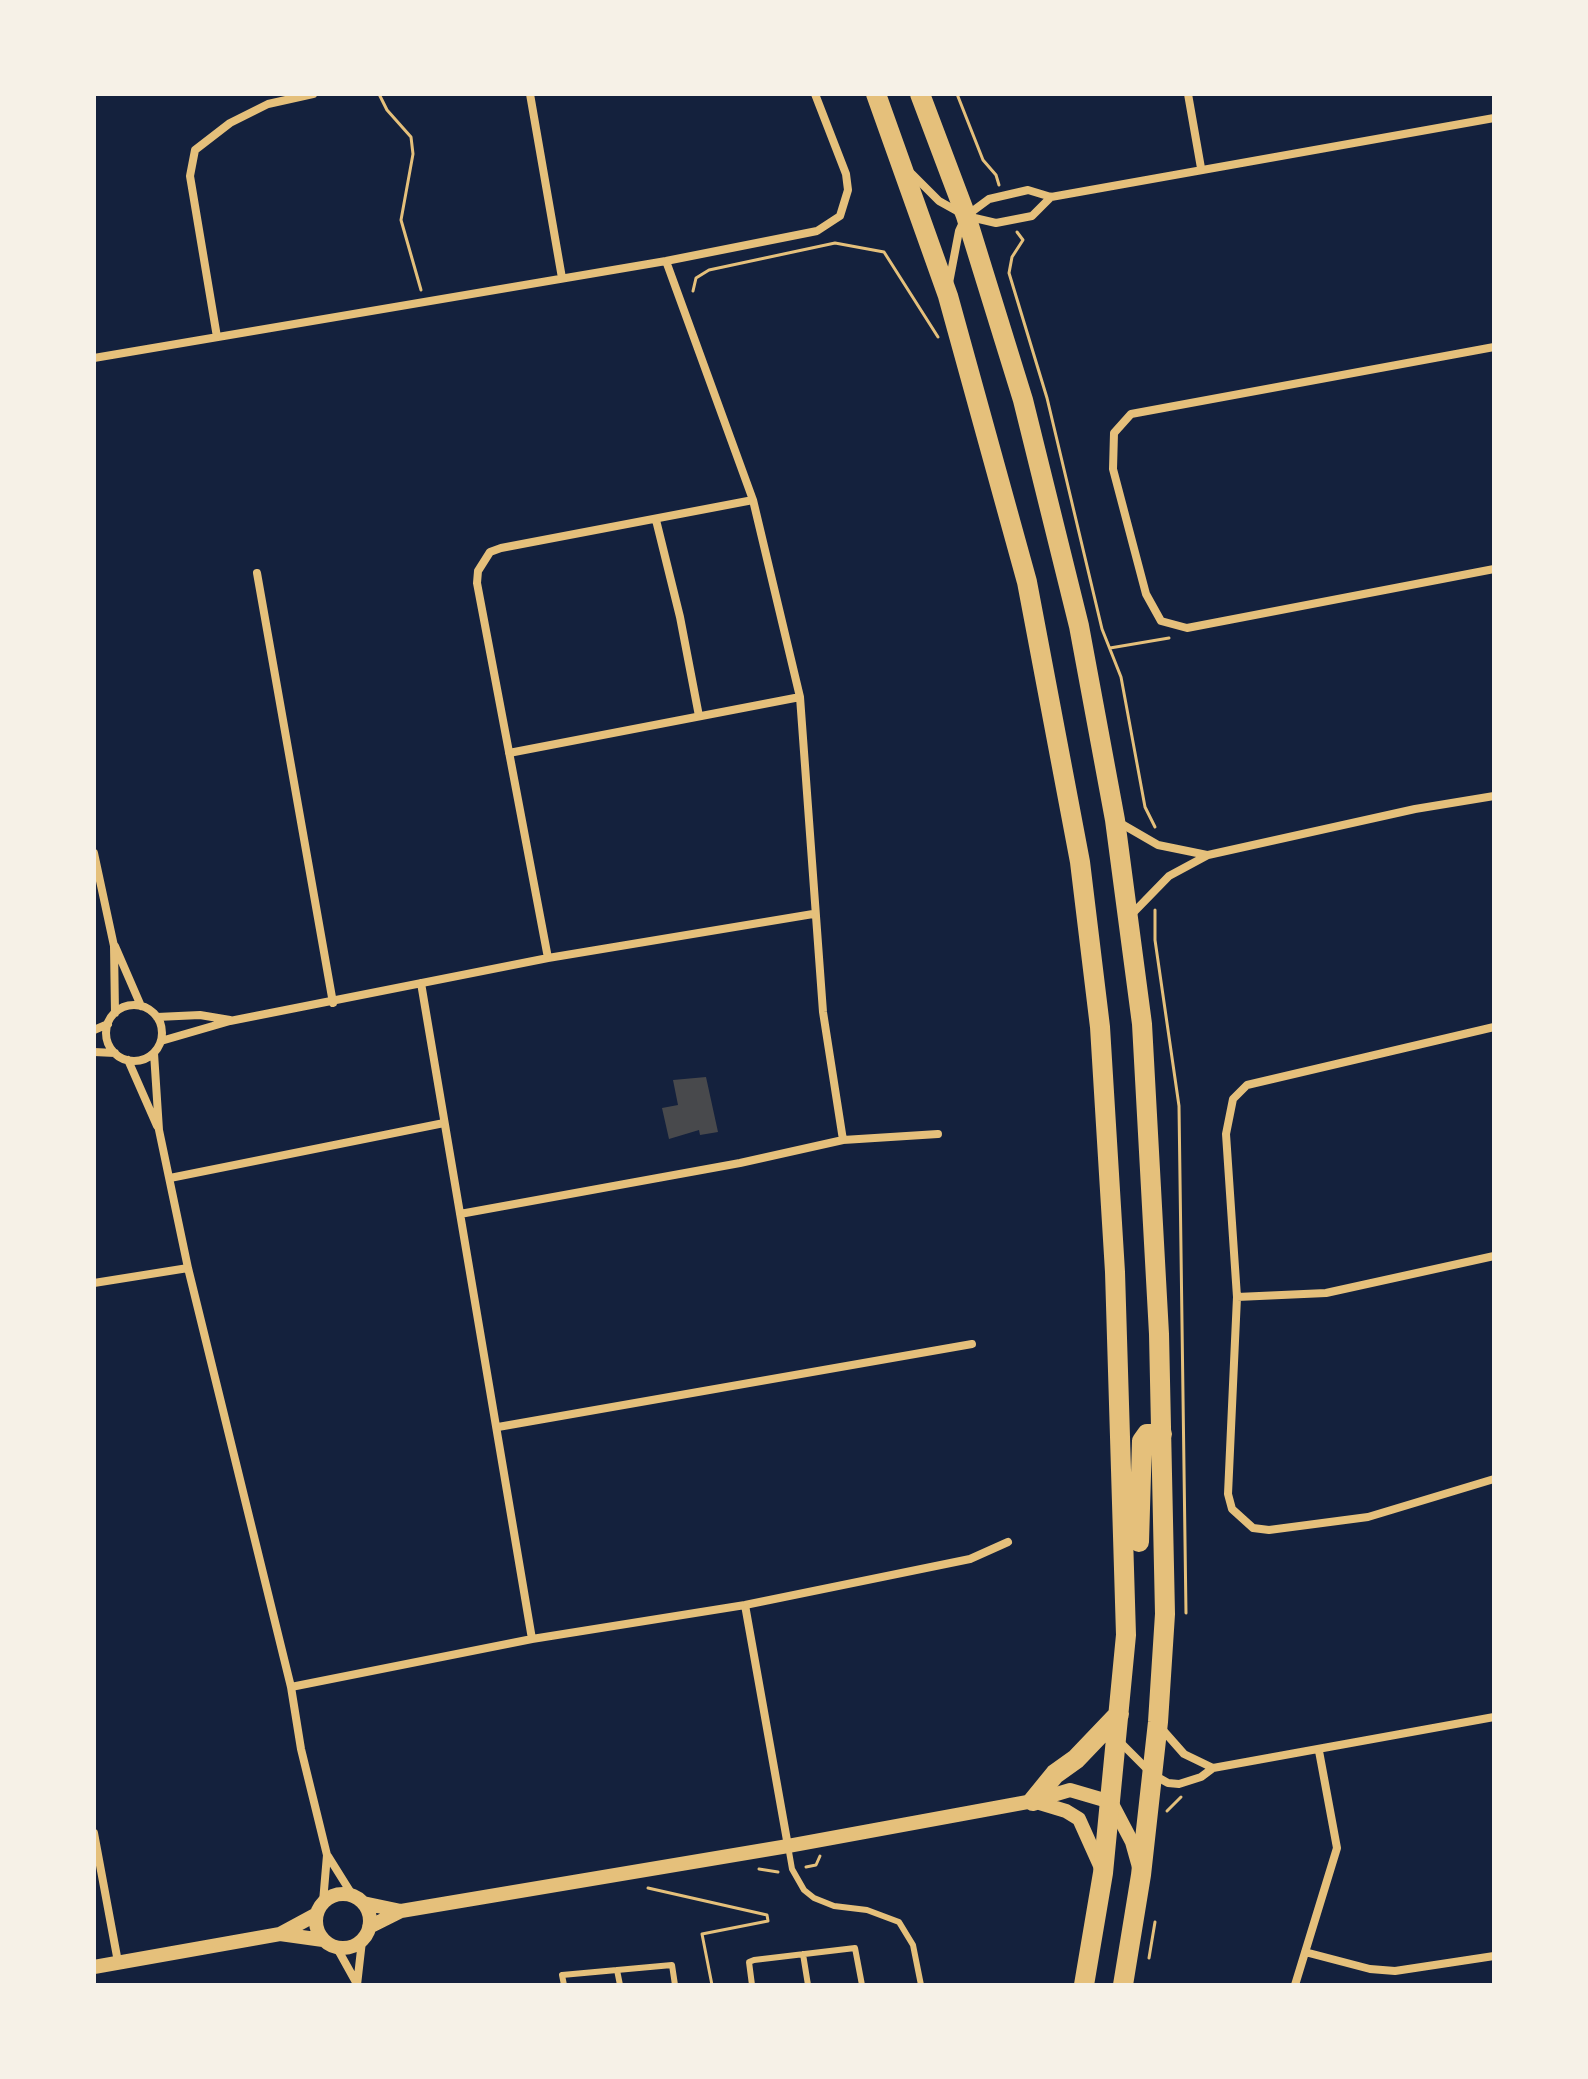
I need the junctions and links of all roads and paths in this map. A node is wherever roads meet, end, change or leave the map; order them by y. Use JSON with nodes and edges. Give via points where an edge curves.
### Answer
{"nodes":[{"id":1,"x":311,"y":94,"type":"edge"},
{"id":2,"x":379,"y":94,"type":"edge"},
{"id":3,"x":530,"y":94,"type":"edge"},
{"id":4,"x":815,"y":94,"type":"edge"},
{"id":5,"x":876,"y":94,"type":"edge"},
{"id":6,"x":920,"y":94,"type":"edge"},
{"id":7,"x":957,"y":94,"type":"edge"},
{"id":8,"x":1188,"y":94,"type":"edge"},
{"id":9,"x":1494,"y":118,"type":"edge"},
{"id":10,"x":902,"y":161,"type":"junction"},
{"id":11,"x":1201,"y":168,"type":"junction"},
{"id":12,"x":996,"y":175,"type":"dead end"},
{"id":13,"x":1051,"y":197,"type":"junction"},
{"id":14,"x":966,"y":216,"type":"junction"},
{"id":15,"x":1009,"y":220,"type":"junction"},
{"id":16,"x":666,"y":261,"type":"junction"},
{"id":17,"x":562,"y":278,"type":"junction"},
{"id":18,"x":948,"y":296,"type":"junction"},
{"id":19,"x":424,"y":300,"type":"junction"},
{"id":20,"x":681,"y":303,"type":"junction"},
{"id":21,"x":217,"y":337,"type":"junction"},
{"id":22,"x":942,"y":338,"type":"dead end"},
{"id":23,"x":1494,"y":347,"type":"edge"},
{"id":24,"x":94,"y":358,"type":"edge"},
{"id":25,"x":753,"y":500,"type":"junction"},
{"id":26,"x":656,"y":520,"type":"junction"},
{"id":27,"x":1494,"y":569,"type":"edge"},
{"id":28,"x":257,"y":573,"type":"dead end"},
{"id":29,"x":800,"y":697,"type":"junction"},
{"id":30,"x":699,"y":716,"type":"junction"},
{"id":31,"x":509,"y":753,"type":"junction"},
{"id":32,"x":1494,"y":796,"type":"edge"},
{"id":33,"x":1115,"y":820,"type":"junction"},
{"id":34,"x":1156,"y":830,"type":"dead end"},
{"id":35,"x":94,"y":853,"type":"edge"},
{"id":36,"x":1208,"y":855,"type":"junction"},
{"id":37,"x":813,"y":914,"type":"junction"},
{"id":38,"x":1128,"y":918,"type":"junction"},
{"id":39,"x":114,"y":946,"type":"junction"},
{"id":40,"x":548,"y":958,"type":"junction"},
{"id":41,"x":421,"y":983,"type":"junction"},
{"id":42,"x":333,"y":1003,"type":"junction"},
{"id":43,"x":141,"y":1006,"type":"junction"},
{"id":44,"x":115,"y":1013,"type":"junction"},
{"id":45,"x":157,"y":1017,"type":"junction"},
{"id":46,"x":230,"y":1021,"type":"junction"},
{"id":47,"x":108,"y":1024,"type":"junction"},
{"id":48,"x":1494,"y":1027,"type":"edge"},
{"id":49,"x":94,"y":1030,"type":"edge"},
{"id":50,"x":161,"y":1041,"type":"junction"},
{"id":51,"x":94,"y":1052,"type":"edge"},
{"id":52,"x":115,"y":1053,"type":"junction"},
{"id":53,"x":154,"y":1053,"type":"junction"},
{"id":54,"x":128,"y":1060,"type":"junction"},
{"id":55,"x":444,"y":1123,"type":"junction"},
{"id":56,"x":159,"y":1130,"type":"junction"},
{"id":57,"x":938,"y":1134,"type":"dead end"},
{"id":58,"x":843,"y":1140,"type":"junction"},
{"id":59,"x":170,"y":1178,"type":"junction"},
{"id":60,"x":460,"y":1214,"type":"junction"},
{"id":61,"x":1494,"y":1256,"type":"edge"},
{"id":62,"x":188,"y":1268,"type":"junction"},
{"id":63,"x":94,"y":1283,"type":"edge"},
{"id":64,"x":1237,"y":1297,"type":"junction"},
{"id":65,"x":972,"y":1344,"type":"dead end"},
{"id":66,"x":498,"y":1427,"type":"junction"},
{"id":67,"x":1162,"y":1434,"type":"junction"},
{"id":68,"x":1494,"y":1479,"type":"edge"},
{"id":69,"x":1008,"y":1542,"type":"dead end"},
{"id":70,"x":745,"y":1605,"type":"junction"},
{"id":71,"x":1126,"y":1635,"type":"junction"},
{"id":72,"x":532,"y":1639,"type":"junction"},
{"id":73,"x":291,"y":1687,"type":"junction"},
{"id":74,"x":1119,"y":1714,"type":"junction"},
{"id":75,"x":1494,"y":1717,"type":"edge"},
{"id":76,"x":1158,"y":1722,"type":"junction"},
{"id":77,"x":1118,"y":1740,"type":"junction"},
{"id":78,"x":1319,"y":1751,"type":"junction"},
{"id":79,"x":1213,"y":1768,"type":"junction"},
{"id":80,"x":1152,"y":1774,"type":"junction"},
{"id":81,"x":1033,"y":1801,"type":"junction"},
{"id":82,"x":1111,"y":1802,"type":"junction"},
{"id":83,"x":94,"y":1833,"type":"edge"},
{"id":84,"x":788,"y":1846,"type":"junction"},
{"id":85,"x":327,"y":1855,"type":"junction"},
{"id":86,"x":1103,"y":1873,"type":"junction"},
{"id":87,"x":1141,"y":1875,"type":"junction"},
{"id":88,"x":358,"y":1900,"type":"junction"},
{"id":89,"x":320,"y":1908,"type":"junction"},
{"id":90,"x":401,"y":1911,"type":"junction"},
{"id":91,"x":369,"y":1927,"type":"junction"},
{"id":92,"x":280,"y":1934,"type":"junction"},
{"id":93,"x":323,"y":1940,"type":"junction"},
{"id":94,"x":362,"y":1941,"type":"junction"},
{"id":95,"x":337,"y":1948,"type":"junction"},
{"id":96,"x":1305,"y":1952,"type":"junction"},
{"id":97,"x":803,"y":1954,"type":"junction"},
{"id":98,"x":1494,"y":1956,"type":"edge"},
{"id":99,"x":118,"y":1962,"type":"junction"},
{"id":100,"x":94,"y":1967,"type":"edge"},
{"id":101,"x":617,"y":1970,"type":"junction"},
{"id":102,"x":1122,"y":1980,"type":"edge"},
{"id":103,"x":357,"y":1985,"type":"edge"},
{"id":104,"x":564,"y":1985,"type":"edge"},
{"id":105,"x":620,"y":1985,"type":"edge"},
{"id":106,"x":675,"y":1985,"type":"edge"},
{"id":107,"x":752,"y":1985,"type":"edge"},
{"id":108,"x":808,"y":1985,"type":"edge"},
{"id":109,"x":862,"y":1985,"type":"edge"},
{"id":110,"x":921,"y":1985,"type":"edge"},
{"id":111,"x":1084,"y":1985,"type":"edge"},
{"id":112,"x":1295,"y":1985,"type":"edge"}],
"edges":[{"from":1,"to":21,"type":"street","via":[[268,104],[212,134],[195,150],[190,176]]},
{"from":2,"to":19,"type":"path","via":[[411,137],[413,154],[401,220]]},
{"from":3,"to":17,"type":"street"},
{"from":4,"to":16,"type":"street","via":[[846,174],[848,190],[840,216],[817,231]]},
{"from":5,"to":10,"type":"highway"},
{"from":6,"to":14,"type":"highway"},
{"from":7,"to":12,"type":"path","via":[[983,160]]},
{"from":8,"to":11,"type":"street"},
{"from":9,"to":11,"type":"street"},
{"from":10,"to":14,"type":"street","via":[[927,191]]},
{"from":10,"to":18,"type":"highway"},
{"from":11,"to":13,"type":"street"},
{"from":13,"to":14,"type":"street","via":[[1028,190],[989,199]]},
{"from":13,"to":15,"type":"street","via":[[1032,216]]},
{"from":14,"to":15,"type":"street","via":[[996,223]]},
{"from":14,"to":18,"type":"street","via":[[953,245]]},
{"from":14,"to":33,"type":"highway","via":[[1046,491],[1082,640]]},
{"from":15,"to":34,"type":"path","via":[[1023,240],[1009,273],[1047,398],[1102,629],[1121,677],[1145,807]]},
{"from":16,"to":17,"type":"street"},
{"from":16,"to":20,"type":"street"},
{"from":17,"to":19,"type":"street"},
{"from":18,"to":71,"type":"highway","via":[[1027,582],[1080,862],[1110,1160]]},
{"from":19,"to":21,"type":"street"},
{"from":20,"to":22,"type":"path","via":[[693,300],[696,278],[709,270],[835,243],[884,252]]},
{"from":20,"to":25,"type":"street"},
{"from":21,"to":24,"type":"street"},
{"from":23,"to":27,"type":"street","via":[[1131,414],[1114,433],[1113,469],[1146,594],[1161,621],[1187,628]]},
{"from":25,"to":26,"type":"street"},
{"from":25,"to":29,"type":"street"},
{"from":26,"to":30,"type":"street"},
{"from":26,"to":31,"type":"street","via":[[501,548],[483,561],[477,583]]},
{"from":28,"to":42,"type":"street"},
{"from":29,"to":30,"type":"street"},
{"from":29,"to":37,"type":"street"},
{"from":30,"to":31,"type":"street"},
{"from":31,"to":40,"type":"street"},
{"from":32,"to":36,"type":"street"},
{"from":33,"to":36,"type":"street","via":[[1158,845]]},
{"from":33,"to":38,"type":"highway"},
{"from":35,"to":39,"type":"street"},
{"from":36,"to":38,"type":"street","via":[[1169,876]]},
{"from":37,"to":40,"type":"street"},
{"from":37,"to":58,"type":"street"},
{"from":38,"to":67,"type":"highway","via":[[1150,1133]]},
{"from":39,"to":43,"type":"street"},
{"from":39,"to":44,"type":"street"},
{"from":40,"to":41,"type":"street"},
{"from":41,"to":42,"type":"street"},
{"from":41,"to":55,"type":"street"},
{"from":42,"to":46,"type":"street"},
{"from":43,"to":44,"type":"street"},
{"from":43,"to":45,"type":"street"},
{"from":44,"to":47,"type":"street"},
{"from":45,"to":46,"type":"street","via":[[200,1015]]},
{"from":45,"to":50,"type":"street"},
{"from":46,"to":50,"type":"street"},
{"from":47,"to":49,"type":"street"},
{"from":47,"to":52,"type":"street","via":[[107,1037]]},
{"from":48,"to":64,"type":"street","via":[[1266,1078],[1239,1090],[1228,1111],[1226,1134]]},
{"from":50,"to":53,"type":"street"},
{"from":51,"to":52,"type":"street"},
{"from":52,"to":54,"type":"street"},
{"from":53,"to":54,"type":"street"},
{"from":53,"to":56,"type":"street"},
{"from":54,"to":56,"type":"street"},
{"from":55,"to":59,"type":"street"},
{"from":55,"to":60,"type":"street"},
{"from":56,"to":59,"type":"street"},
{"from":57,"to":58,"type":"street"},
{"from":58,"to":60,"type":"street"},
{"from":59,"to":62,"type":"street"},
{"from":60,"to":66,"type":"street"},
{"from":61,"to":64,"type":"street","via":[[1326,1293]]},
{"from":62,"to":63,"type":"street"},
{"from":62,"to":73,"type":"street"},
{"from":64,"to":68,"type":"street","via":[[1228,1494],[1241,1521],[1269,1530],[1368,1517]]},
{"from":65,"to":66,"type":"street"},
{"from":66,"to":72,"type":"street"},
{"from":67,"to":71,"type":"highway","via":[[1147,1434],[1142,1441],[1140,1602]]},
{"from":67,"to":76,"type":"highway","via":[[1165,1601]]},
{"from":69,"to":70,"type":"street","via":[[970,1559]]},
{"from":70,"to":72,"type":"street"},
{"from":70,"to":84,"type":"street"},
{"from":71,"to":74,"type":"highway"},
{"from":72,"to":73,"type":"street"},
{"from":73,"to":85,"type":"street"},
{"from":74,"to":77,"type":"highway"},
{"from":74,"to":81,"type":"highway"},
{"from":75,"to":78,"type":"street"},
{"from":76,"to":79,"type":"street","via":[[1174,1745]]},
{"from":76,"to":80,"type":"highway"},
{"from":77,"to":80,"type":"street"},
{"from":77,"to":82,"type":"highway"},
{"from":78,"to":79,"type":"street"},
{"from":78,"to":96,"type":"street","via":[[1337,1848]]},
{"from":79,"to":80,"type":"street","via":[[1179,1784]]},
{"from":80,"to":87,"type":"highway"},
{"from":81,"to":82,"type":"street","via":[[1070,1790]]},
{"from":81,"to":84,"type":"street"},
{"from":81,"to":86,"type":"street","via":[[1079,1819]]},
{"from":82,"to":86,"type":"highway"},
{"from":82,"to":87,"type":"street","via":[[1132,1842]]},
{"from":83,"to":99,"type":"street"},
{"from":84,"to":90,"type":"street"},
{"from":84,"to":110,"type":"lane","via":[[792,1869],[814,1898],[899,1922],[913,1945]]},
{"from":85,"to":88,"type":"street"},
{"from":85,"to":89,"type":"street"},
{"from":86,"to":111,"type":"highway"},
{"from":87,"to":102,"type":"highway"},
{"from":88,"to":89,"type":"street","via":[[337,1894]]},
{"from":88,"to":90,"type":"street"},
{"from":88,"to":91,"type":"street","via":[[369,1915]]},
{"from":89,"to":92,"type":"street"},
{"from":89,"to":93,"type":"street","via":[[318,1932]]},
{"from":90,"to":91,"type":"street"},
{"from":91,"to":94,"type":"street"},
{"from":92,"to":93,"type":"street"},
{"from":92,"to":99,"type":"street"},
{"from":93,"to":95,"type":"street"},
{"from":94,"to":95,"type":"street"},
{"from":94,"to":103,"type":"street"},
{"from":95,"to":103,"type":"street"},
{"from":96,"to":98,"type":"street","via":[[1395,1971]]},
{"from":96,"to":112,"type":"street"},
{"from":97,"to":107,"type":"lane","via":[[749,1962]]},
{"from":97,"to":108,"type":"lane"},
{"from":97,"to":109,"type":"lane","via":[[855,1948]]},
{"from":99,"to":100,"type":"street"},
{"from":101,"to":104,"type":"lane","via":[[562,1975]]},
{"from":101,"to":105,"type":"lane"},
{"from":101,"to":106,"type":"lane","via":[[672,1965]]}]}
